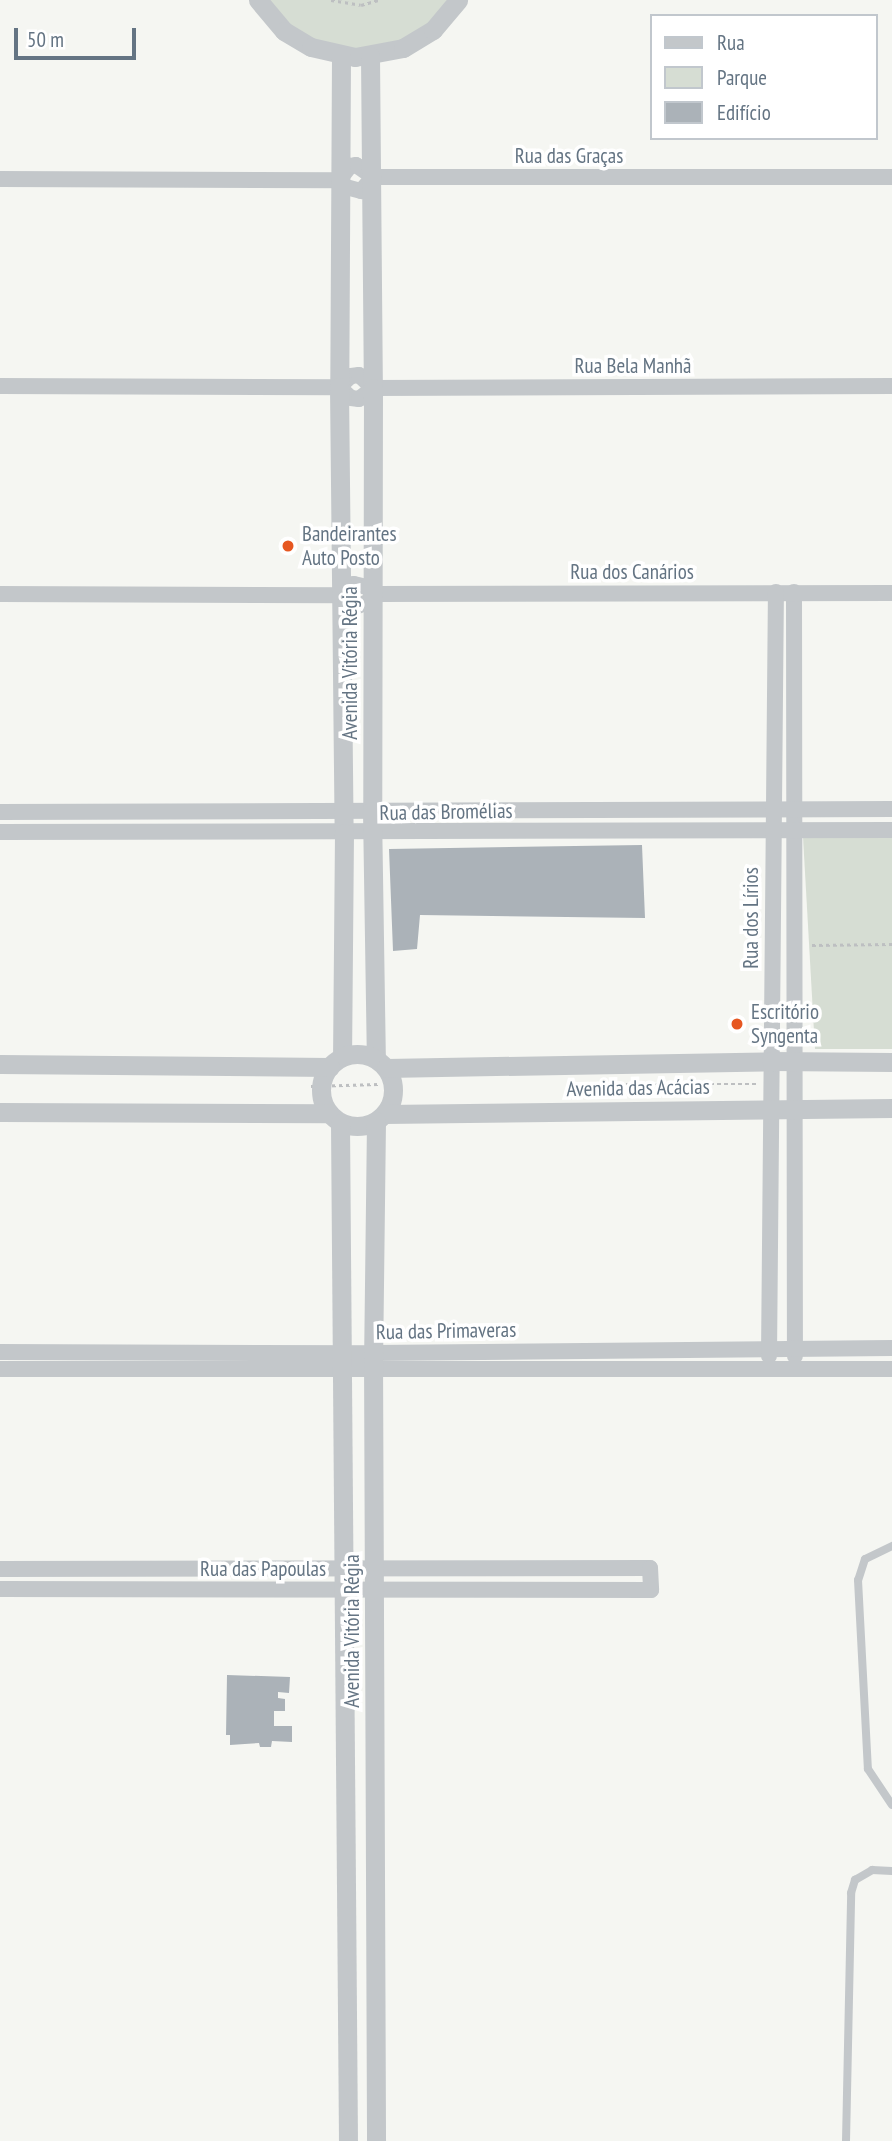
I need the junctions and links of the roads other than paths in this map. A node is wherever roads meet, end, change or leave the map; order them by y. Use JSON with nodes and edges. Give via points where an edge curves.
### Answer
{"nodes":[{"id":1,"x":258,"y":0,"type":"edge"},
{"id":2,"x":457,"y":0,"type":"edge"},
{"id":3,"x":341,"y":56,"type":"junction"},
{"id":4,"x":370,"y":56,"type":"junction"},
{"id":5,"x":373,"y":177,"type":"junction"},
{"id":6,"x":892,"y":177,"type":"edge"},
{"id":7,"x":0,"y":178,"type":"edge"},
{"id":8,"x":339,"y":180,"type":"junction"},
{"id":9,"x":0,"y":386,"type":"edge"},
{"id":10,"x":892,"y":386,"type":"edge"},
{"id":11,"x":339,"y":387,"type":"junction"},
{"id":12,"x":373,"y":388,"type":"junction"},
{"id":13,"x":776,"y":592,"type":"junction"},
{"id":14,"x":794,"y":592,"type":"junction"},
{"id":15,"x":892,"y":593,"type":"edge"},
{"id":16,"x":0,"y":594,"type":"edge"},
{"id":17,"x":342,"y":594,"type":"junction"},
{"id":18,"x":373,"y":594,"type":"junction"},
{"id":19,"x":773,"y":808,"type":"junction"},
{"id":20,"x":794,"y":808,"type":"junction"},
{"id":21,"x":892,"y":809,"type":"edge"},
{"id":22,"x":344,"y":811,"type":"junction"},
{"id":23,"x":372,"y":811,"type":"junction"},
{"id":24,"x":0,"y":812,"type":"edge"},
{"id":25,"x":773,"y":829,"type":"junction"},
{"id":26,"x":794,"y":829,"type":"junction"},
{"id":27,"x":892,"y":830,"type":"edge"},
{"id":28,"x":0,"y":832,"type":"edge"},
{"id":29,"x":344,"y":833,"type":"junction"},
{"id":30,"x":372,"y":834,"type":"junction"},
{"id":31,"x":771,"y":1061,"type":"junction"},
{"id":32,"x":336,"y":1062,"type":"junction"},
{"id":33,"x":795,"y":1062,"type":"junction"},
{"id":34,"x":892,"y":1062,"type":"edge"},
{"id":35,"x":0,"y":1064,"type":"edge"},
{"id":36,"x":381,"y":1064,"type":"junction"},
{"id":37,"x":795,"y":1108,"type":"junction"},
{"id":38,"x":892,"y":1108,"type":"edge"},
{"id":39,"x":771,"y":1109,"type":"junction"},
{"id":40,"x":0,"y":1112,"type":"edge"},
{"id":41,"x":335,"y":1118,"type":"junction"},
{"id":42,"x":381,"y":1118,"type":"junction"},
{"id":43,"x":769,"y":1347,"type":"junction"},
{"id":44,"x":795,"y":1347,"type":"junction"},
{"id":45,"x":892,"y":1348,"type":"edge"},
{"id":46,"x":0,"y":1352,"type":"edge"},
{"id":47,"x":341,"y":1362,"type":"junction"},
{"id":48,"x":373,"y":1362,"type":"junction"},
{"id":49,"x":0,"y":1369,"type":"edge"},
{"id":50,"x":769,"y":1369,"type":"junction"},
{"id":51,"x":795,"y":1369,"type":"junction"},
{"id":52,"x":892,"y":1369,"type":"edge"},
{"id":53,"x":892,"y":1546,"type":"edge"},
{"id":54,"x":0,"y":1569,"type":"edge"},
{"id":55,"x":343,"y":1569,"type":"junction"},
{"id":56,"x":375,"y":1569,"type":"junction"},
{"id":57,"x":0,"y":1589,"type":"edge"},
{"id":58,"x":343,"y":1590,"type":"junction"},
{"id":59,"x":374,"y":1590,"type":"junction"},
{"id":60,"x":892,"y":1805,"type":"edge"},
{"id":61,"x":892,"y":1871,"type":"edge"},
{"id":62,"x":348,"y":2141,"type":"edge"},
{"id":63,"x":376,"y":2141,"type":"edge"},
{"id":64,"x":846,"y":2141,"type":"edge"}],
"edges":[{"from":1,"to":3,"type":"street","via":[[284,31],[311,47]]},
{"from":2,"to":4,"type":"street","via":[[433,30],[403,48]]},
{"from":3,"to":4,"type":"street"},
{"from":3,"to":8,"type":"street","name":"Avenida Vitória Régia"},
{"from":4,"to":5,"type":"street","name":"Avenida Vitória Régia"},
{"from":5,"to":6,"type":"street","name":"Rua das Graças"},
{"from":5,"to":8,"type":"street","name":"Rua das Graças","via":[[361,191]]},
{"from":5,"to":12,"type":"street","name":"Avenida Vitória Régia"},
{"from":7,"to":8,"type":"street"},
{"from":8,"to":11,"type":"street","name":"Avenida Vitória Régia"},
{"from":9,"to":11,"type":"street"},
{"from":10,"to":12,"type":"street","name":"Rua Bela Manhã"},
{"from":11,"to":12,"type":"street","name":"Rua Bela Manhã","via":[[359,399]]},
{"from":11,"to":17,"type":"street","name":"Avenida Vitória Régia"},
{"from":12,"to":18,"type":"street","name":"Avenida Vitória Régia"},
{"from":13,"to":14,"type":"street","name":"Rua dos Canários"},
{"from":13,"to":18,"type":"street","name":"Rua dos Canários"},
{"from":13,"to":19,"type":"street","name":"Rua dos Lírios"},
{"from":14,"to":15,"type":"street","name":"Rua dos Canários"},
{"from":14,"to":20,"type":"street","name":"Rua dos Lírios"},
{"from":16,"to":17,"type":"street"},
{"from":17,"to":18,"type":"street","name":"Rua dos Canários","via":[[355,607],[368,602]]},
{"from":17,"to":22,"type":"street","name":"Avenida Vitória Régia"},
{"from":18,"to":23,"type":"street","name":"Avenida Vitória Régia"},
{"from":19,"to":20,"type":"street","name":"Rua das Bromélias"},
{"from":19,"to":23,"type":"street","name":"Rua das Bromélias"},
{"from":19,"to":25,"type":"street","name":"Rua dos Lírios"},
{"from":20,"to":21,"type":"street","name":"Rua das Bromélias"},
{"from":20,"to":26,"type":"street","name":"Rua dos Lírios"},
{"from":22,"to":23,"type":"street","name":"Rua das Bromélias"},
{"from":22,"to":24,"type":"street","name":"Rua das Bromélias"},
{"from":22,"to":29,"type":"street","name":"Avenida Vitória Régia"},
{"from":23,"to":30,"type":"street","name":"Avenida Vitória Régia"},
{"from":25,"to":26,"type":"street","name":"Rua das Bromélias"},
{"from":25,"to":30,"type":"street","name":"Rua das Bromélias"},
{"from":25,"to":31,"type":"street","name":"Rua dos Lírios"},
{"from":26,"to":27,"type":"street","name":"Rua das Bromélias"},
{"from":26,"to":33,"type":"street","name":"Rua dos Lírios"},
{"from":28,"to":29,"type":"street","name":"Rua das Bromélias"},
{"from":29,"to":30,"type":"street","name":"Rua das Bromélias"},
{"from":29,"to":32,"type":"street","name":"Avenida Vitória Régia"},
{"from":30,"to":36,"type":"street","name":"Avenida Vitória Régia"},
{"from":31,"to":33,"type":"street","name":"Avenida das Acácias"},
{"from":31,"to":36,"type":"street","name":"Avenida das Acácias"},
{"from":31,"to":39,"type":"street","name":"Rua dos Lírios"},
{"from":32,"to":35,"type":"street"},
{"from":32,"to":36,"type":"street","via":[[354,1054]]},
{"from":32,"to":41,"type":"street","via":[[321,1087],[321,1096]]},
{"from":33,"to":34,"type":"street","name":"Avenida das Acácias"},
{"from":33,"to":37,"type":"street","name":"Rua dos Lírios"},
{"from":36,"to":42,"type":"street","via":[[394,1084],[391,1104]]},
{"from":37,"to":38,"type":"street","name":"Avenida das Acácias"},
{"from":37,"to":39,"type":"street","name":"Avenida das Acácias"},
{"from":37,"to":44,"type":"street","name":"Rua dos Lírios"},
{"from":39,"to":42,"type":"street","name":"Avenida das Acácias"},
{"from":39,"to":43,"type":"street","name":"Rua dos Lírios"},
{"from":40,"to":41,"type":"street"},
{"from":41,"to":42,"type":"street","via":[[365,1126]]},
{"from":41,"to":47,"type":"street","name":"Avenida Vitória Régia"},
{"from":42,"to":48,"type":"street","name":"Avenida Vitória Régia"},
{"from":43,"to":44,"type":"street","name":"Rua das Primaveras"},
{"from":43,"to":48,"type":"street","name":"Rua das Primaveras"},
{"from":43,"to":50,"type":"street","name":"Rua dos Lírios"},
{"from":44,"to":45,"type":"street","name":"Rua das Primaveras"},
{"from":44,"to":51,"type":"street","name":"Rua dos Lírios"},
{"from":46,"to":47,"type":"street","name":"Rua das Primaveras"},
{"from":47,"to":48,"type":"street","name":"Rua das Primaveras"},
{"from":47,"to":49,"type":"street","name":"Rua das Primaveras"},
{"from":47,"to":55,"type":"street","name":"Avenida Vitória Régia"},
{"from":48,"to":50,"type":"street","name":"Rua das Primaveras"},
{"from":48,"to":56,"type":"street","name":"Avenida Vitória Régia"},
{"from":50,"to":51,"type":"street","name":"Rua das Primaveras"},
{"from":51,"to":52,"type":"street","name":"Rua das Primaveras"},
{"from":53,"to":60,"type":"lane","via":[[865,1559],[858,1580],[868,1769]]},
{"from":54,"to":55,"type":"street","name":"Rua das Papoulas"},
{"from":55,"to":56,"type":"street","name":"Rua das Papoulas"},
{"from":55,"to":58,"type":"street","name":"Avenida Vitória Régia"},
{"from":56,"to":59,"type":"street","name":"Avenida Vitória Régia"},
{"from":56,"to":59,"type":"street","name":"Rua das Papoulas","via":[[650,1568],[651,1590]]},
{"from":57,"to":58,"type":"street","name":"Rua das Papoulas"},
{"from":58,"to":59,"type":"street","name":"Rua das Papoulas"},
{"from":58,"to":62,"type":"street","name":"Avenida Vitória Régia"},
{"from":59,"to":63,"type":"street","name":"Avenida Vitória Régia"},
{"from":61,"to":64,"type":"lane","via":[[872,1870],[855,1880],[851,1893]]}]}
